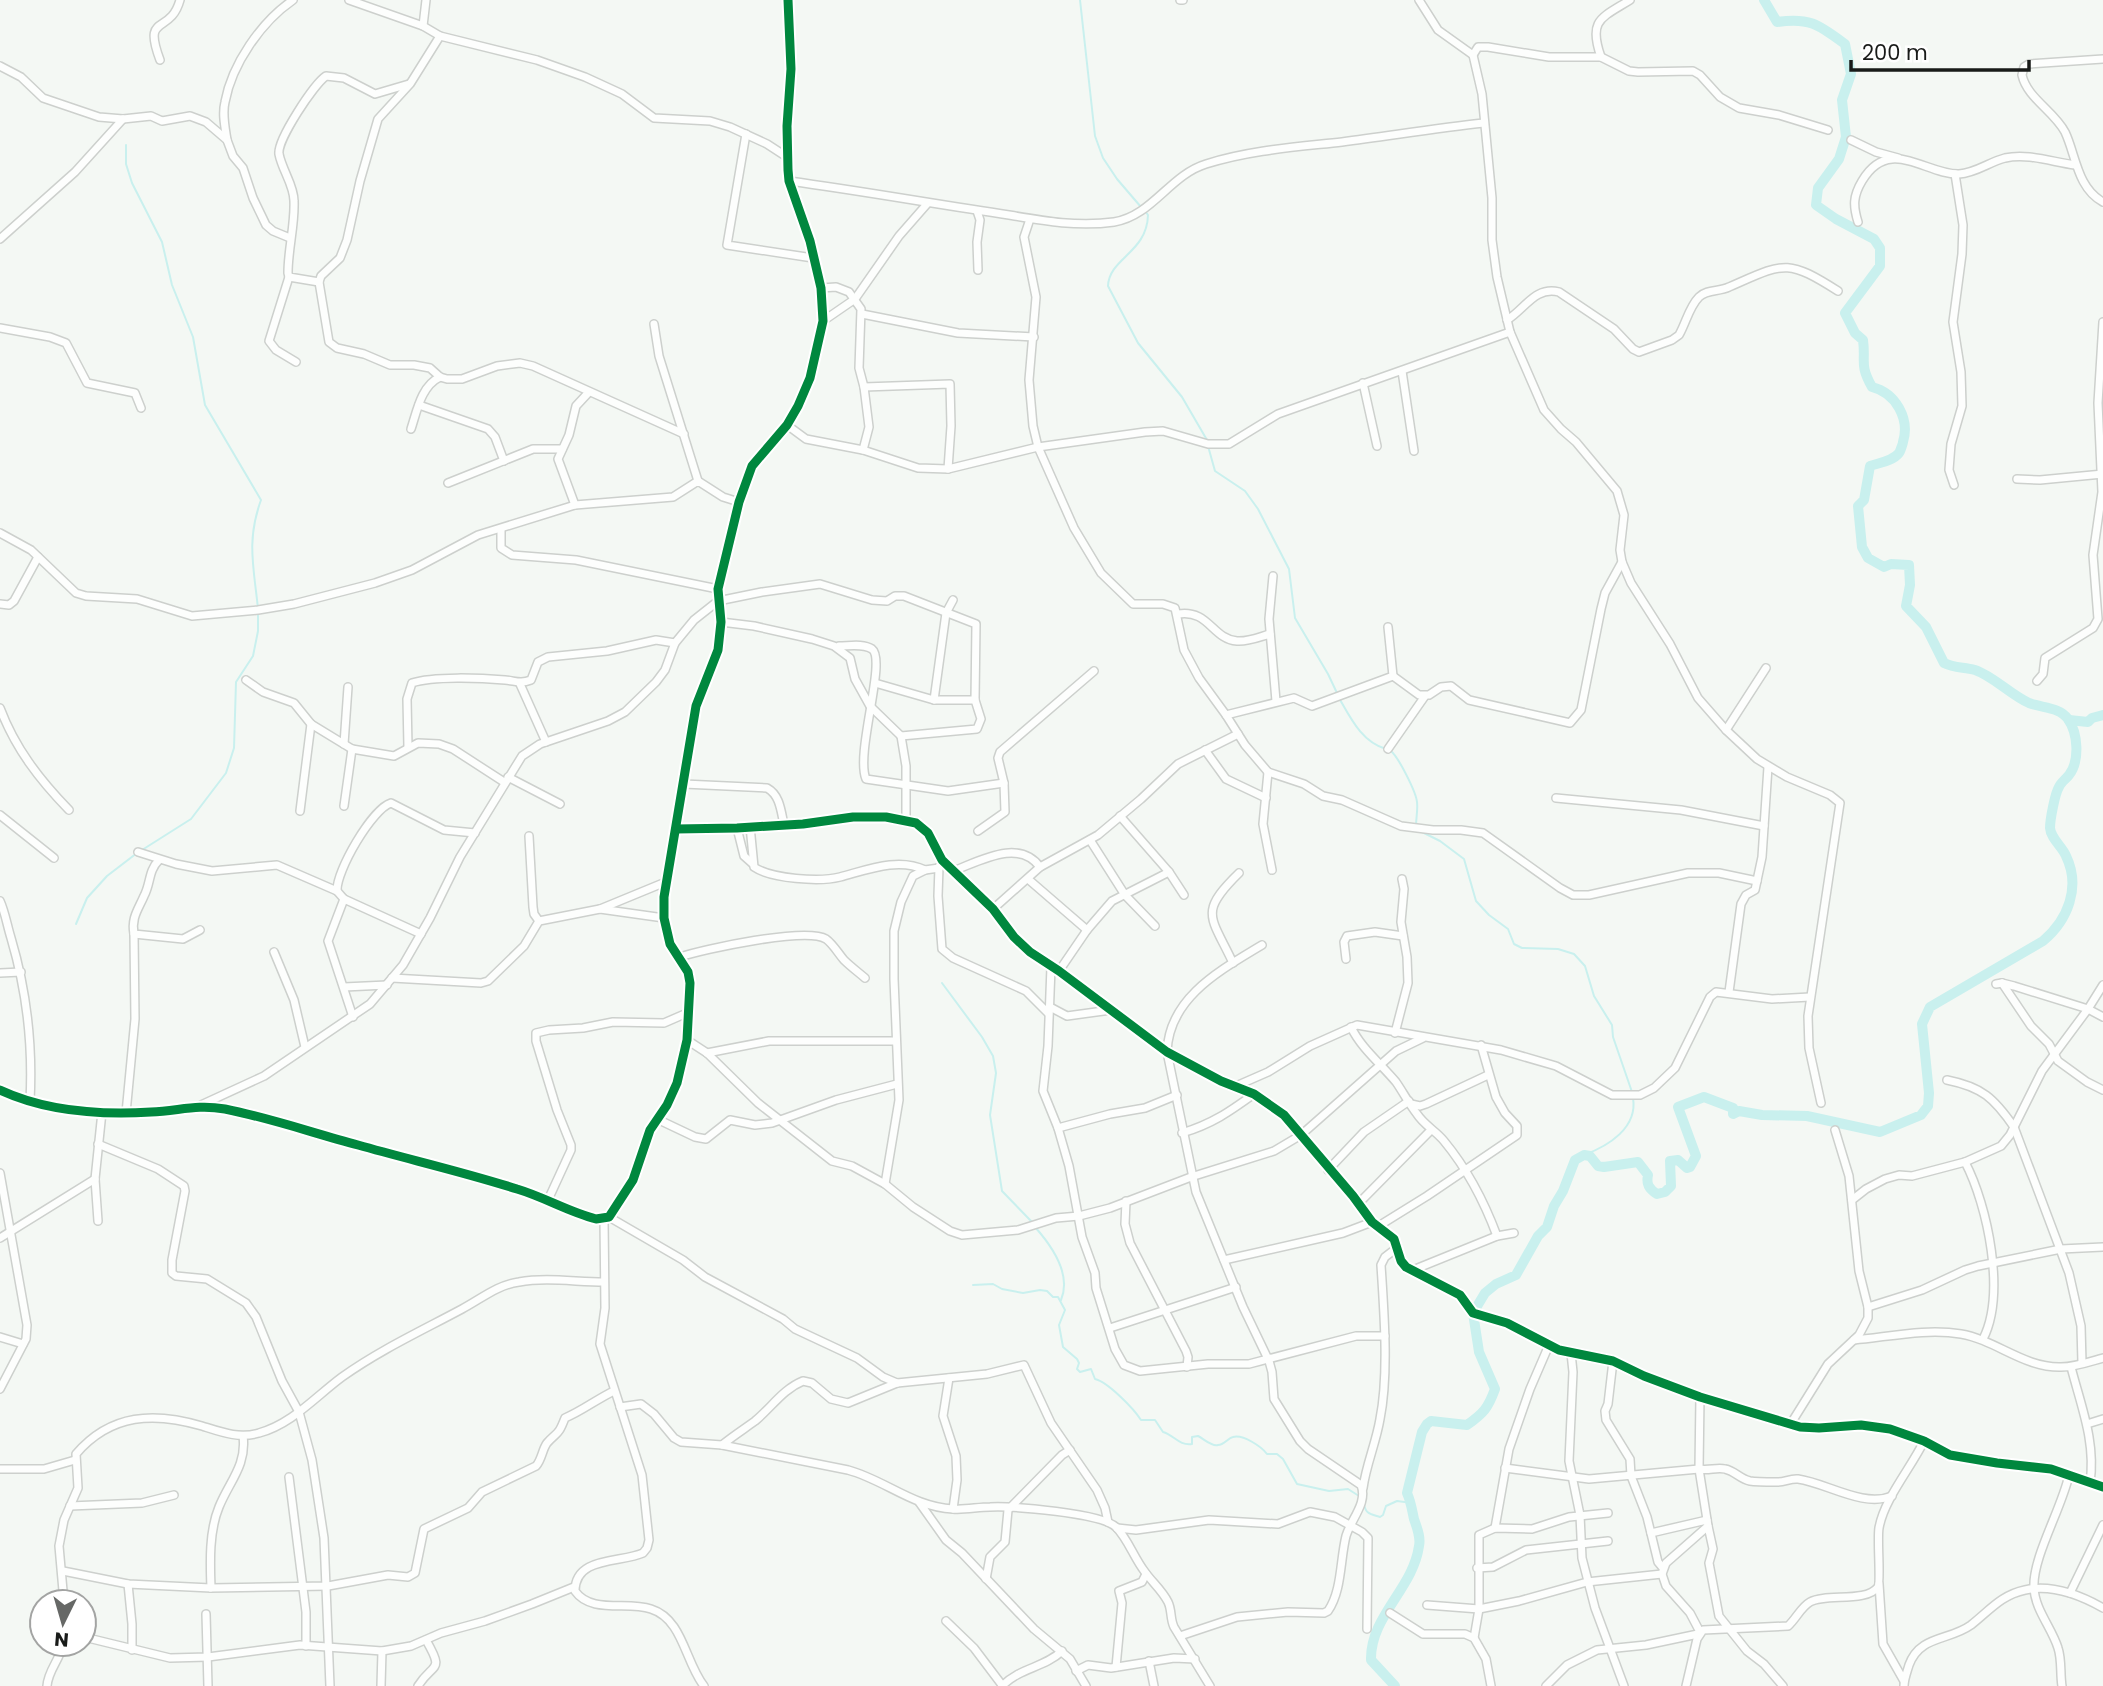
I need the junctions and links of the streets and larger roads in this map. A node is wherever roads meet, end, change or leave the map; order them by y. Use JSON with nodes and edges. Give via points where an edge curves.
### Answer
{"nodes":[{"id":1,"x":180,"y":0,"type":"edge"},
{"id":2,"x":293,"y":0,"type":"edge"},
{"id":3,"x":349,"y":0,"type":"edge"},
{"id":4,"x":426,"y":0,"type":"edge"},
{"id":5,"x":788,"y":0,"type":"edge"},
{"id":6,"x":1419,"y":0,"type":"edge"},
{"id":7,"x":1630,"y":0,"type":"edge"},
{"id":8,"x":423,"y":26,"type":"junction"},
{"id":9,"x":440,"y":36,"type":"junction"},
{"id":10,"x":1472,"y":55,"type":"junction"},
{"id":11,"x":1601,"y":57,"type":"junction"},
{"id":12,"x":2103,"y":59,"type":"edge"},
{"id":13,"x":160,"y":60,"type":"dead end"},
{"id":14,"x":0,"y":66,"type":"edge"},
{"id":15,"x":410,"y":84,"type":"junction"},
{"id":16,"x":123,"y":119,"type":"junction"},
{"id":17,"x":1484,"y":123,"type":"junction"},
{"id":18,"x":1828,"y":130,"type":"dead end"},
{"id":19,"x":746,"y":134,"type":"junction"},
{"id":20,"x":227,"y":140,"type":"junction"},
{"id":21,"x":1851,"y":140,"type":"dead end"},
{"id":22,"x":787,"y":157,"type":"junction"},
{"id":23,"x":1909,"y":160,"type":"junction"},
{"id":24,"x":2075,"y":165,"type":"junction"},
{"id":25,"x":1955,"y":174,"type":"junction"},
{"id":26,"x":789,"y":181,"type":"junction"},
{"id":27,"x":2103,"y":202,"type":"edge"},
{"id":28,"x":927,"y":204,"type":"junction"},
{"id":29,"x":977,"y":211,"type":"junction"},
{"id":30,"x":1030,"y":219,"type":"junction"},
{"id":31,"x":1857,"y":222,"type":"dead end"},
{"id":32,"x":290,"y":238,"type":"junction"},
{"id":33,"x":0,"y":239,"type":"edge"},
{"id":34,"x":813,"y":258,"type":"junction"},
{"id":35,"x":978,"y":270,"type":"dead end"},
{"id":36,"x":289,"y":277,"type":"junction"},
{"id":37,"x":319,"y":282,"type":"junction"},
{"id":38,"x":821,"y":288,"type":"junction"},
{"id":39,"x":1838,"y":291,"type":"dead end"},
{"id":40,"x":855,"y":299,"type":"junction"},
{"id":41,"x":862,"y":314,"type":"junction"},
{"id":42,"x":1507,"y":320,"type":"junction"},
{"id":43,"x":823,"y":321,"type":"junction"},
{"id":44,"x":2103,"y":322,"type":"edge"},
{"id":45,"x":654,"y":324,"type":"dead end"},
{"id":46,"x":0,"y":328,"type":"edge"},
{"id":47,"x":1510,"y":332,"type":"junction"},
{"id":48,"x":1034,"y":337,"type":"junction"},
{"id":49,"x":296,"y":362,"type":"dead end"},
{"id":50,"x":1402,"y":371,"type":"junction"},
{"id":51,"x":440,"y":377,"type":"junction"},
{"id":52,"x":1363,"y":383,"type":"junction"},
{"id":53,"x":864,"y":387,"type":"junction"},
{"id":54,"x":589,"y":392,"type":"junction"},
{"id":55,"x":419,"y":405,"type":"junction"},
{"id":56,"x":141,"y":408,"type":"dead end"},
{"id":57,"x":788,"y":425,"type":"junction"},
{"id":58,"x":411,"y":429,"type":"dead end"},
{"id":59,"x":684,"y":434,"type":"junction"},
{"id":60,"x":1377,"y":446,"type":"dead end"},
{"id":61,"x":1038,"y":447,"type":"junction"},
{"id":62,"x":562,"y":449,"type":"junction"},
{"id":63,"x":863,"y":450,"type":"junction"},
{"id":64,"x":1414,"y":451,"type":"dead end"},
{"id":65,"x":504,"y":461,"type":"junction"},
{"id":66,"x":948,"y":469,"type":"junction"},
{"id":67,"x":2102,"y":474,"type":"edge"},
{"id":68,"x":2017,"y":479,"type":"dead end"},
{"id":69,"x":698,"y":481,"type":"junction"},
{"id":70,"x":448,"y":483,"type":"dead end"},
{"id":71,"x":1954,"y":485,"type":"dead end"},
{"id":72,"x":739,"y":502,"type":"junction"},
{"id":73,"x":575,"y":505,"type":"junction"},
{"id":74,"x":501,"y":529,"type":"junction"},
{"id":75,"x":0,"y":533,"type":"edge"},
{"id":76,"x":38,"y":557,"type":"junction"},
{"id":77,"x":1622,"y":562,"type":"junction"},
{"id":78,"x":1273,"y":576,"type":"dead end"},
{"id":79,"x":718,"y":590,"type":"junction"},
{"id":80,"x":953,"y":600,"type":"dead end"},
{"id":81,"x":718,"y":601,"type":"junction"},
{"id":82,"x":0,"y":604,"type":"edge"},
{"id":83,"x":946,"y":613,"type":"junction"},
{"id":84,"x":1178,"y":614,"type":"junction"},
{"id":85,"x":721,"y":622,"type":"junction"},
{"id":86,"x":1388,"y":627,"type":"dead end"},
{"id":87,"x":1270,"y":634,"type":"junction"},
{"id":88,"x":675,"y":643,"type":"junction"},
{"id":89,"x":839,"y":646,"type":"dead end"},
{"id":90,"x":1766,"y":668,"type":"dead end"},
{"id":91,"x":1094,"y":671,"type":"dead end"},
{"id":92,"x":1393,"y":676,"type":"junction"},
{"id":93,"x":246,"y":680,"type":"dead end"},
{"id":94,"x":2037,"y":681,"type":"dead end"},
{"id":95,"x":875,"y":683,"type":"junction"},
{"id":96,"x":520,"y":684,"type":"junction"},
{"id":97,"x":348,"y":687,"type":"dead end"},
{"id":98,"x":1425,"y":696,"type":"junction"},
{"id":99,"x":934,"y":700,"type":"junction"},
{"id":100,"x":975,"y":700,"type":"junction"},
{"id":101,"x":1276,"y":701,"type":"junction"},
{"id":102,"x":870,"y":706,"type":"junction"},
{"id":103,"x":0,"y":708,"type":"edge"},
{"id":104,"x":1226,"y":715,"type":"junction"},
{"id":105,"x":311,"y":724,"type":"junction"},
{"id":106,"x":1727,"y":730,"type":"junction"},
{"id":107,"x":1238,"y":734,"type":"junction"},
{"id":108,"x":901,"y":736,"type":"junction"},
{"id":109,"x":546,"y":742,"type":"junction"},
{"id":110,"x":344,"y":744,"type":"junction"},
{"id":111,"x":408,"y":747,"type":"junction"},
{"id":112,"x":352,"y":749,"type":"junction"},
{"id":113,"x":1205,"y":750,"type":"junction"},
{"id":114,"x":1388,"y":750,"type":"dead end"},
{"id":115,"x":1768,"y":767,"type":"junction"},
{"id":116,"x":1269,"y":772,"type":"junction"},
{"id":117,"x":506,"y":780,"type":"junction"},
{"id":118,"x":684,"y":783,"type":"junction"},
{"id":119,"x":1004,"y":783,"type":"junction"},
{"id":120,"x":906,"y":785,"type":"junction"},
{"id":121,"x":1266,"y":798,"type":"junction"},
{"id":122,"x":1556,"y":798,"type":"dead end"},
{"id":123,"x":560,"y":804,"type":"dead end"},
{"id":124,"x":344,"y":806,"type":"dead end"},
{"id":125,"x":69,"y":810,"type":"dead end"},
{"id":126,"x":300,"y":811,"type":"dead end"},
{"id":127,"x":0,"y":815,"type":"edge"},
{"id":128,"x":1120,"y":816,"type":"junction"},
{"id":129,"x":906,"y":820,"type":"junction"},
{"id":130,"x":784,"y":825,"type":"junction"},
{"id":131,"x":750,"y":826,"type":"junction"},
{"id":132,"x":1764,"y":826,"type":"junction"},
{"id":133,"x":737,"y":828,"type":"junction"},
{"id":134,"x":676,"y":829,"type":"junction"},
{"id":135,"x":978,"y":831,"type":"dead end"},
{"id":136,"x":475,"y":833,"type":"junction"},
{"id":137,"x":529,"y":836,"type":"dead end"},
{"id":138,"x":1090,"y":840,"type":"junction"},
{"id":139,"x":138,"y":852,"type":"dead end"},
{"id":140,"x":54,"y":858,"type":"dead end"},
{"id":141,"x":159,"y":860,"type":"junction"},
{"id":142,"x":942,"y":860,"type":"junction"},
{"id":143,"x":753,"y":864,"type":"junction"},
{"id":144,"x":1040,"y":867,"type":"junction"},
{"id":145,"x":939,"y":868,"type":"junction"},
{"id":146,"x":925,"y":870,"type":"junction"},
{"id":147,"x":1272,"y":870,"type":"dead end"},
{"id":148,"x":953,"y":871,"type":"junction"},
{"id":149,"x":1169,"y":872,"type":"junction"},
{"id":150,"x":1239,"y":873,"type":"dead end"},
{"id":151,"x":1028,"y":879,"type":"junction"},
{"id":152,"x":1402,"y":879,"type":"dead end"},
{"id":153,"x":668,"y":881,"type":"junction"},
{"id":154,"x":1757,"y":881,"type":"junction"},
{"id":155,"x":337,"y":891,"type":"junction"},
{"id":156,"x":1125,"y":895,"type":"junction"},
{"id":157,"x":1184,"y":895,"type":"dead end"},
{"id":158,"x":344,"y":899,"type":"junction"},
{"id":159,"x":0,"y":901,"type":"edge"},
{"id":160,"x":600,"y":909,"type":"junction"},
{"id":161,"x":993,"y":909,"type":"junction"},
{"id":162,"x":664,"y":918,"type":"junction"},
{"id":163,"x":539,"y":921,"type":"junction"},
{"id":164,"x":1155,"y":926,"type":"dead end"},
{"id":165,"x":200,"y":930,"type":"dead end"},
{"id":166,"x":1087,"y":930,"type":"junction"},
{"id":167,"x":134,"y":934,"type":"junction"},
{"id":168,"x":421,"y":934,"type":"junction"},
{"id":169,"x":1403,"y":936,"type":"junction"},
{"id":170,"x":1262,"y":945,"type":"dead end"},
{"id":171,"x":274,"y":952,"type":"dead end"},
{"id":172,"x":680,"y":957,"type":"junction"},
{"id":173,"x":1346,"y":959,"type":"dead end"},
{"id":174,"x":1233,"y":963,"type":"junction"},
{"id":175,"x":1051,"y":967,"type":"junction"},
{"id":176,"x":1059,"y":971,"type":"junction"},
{"id":177,"x":21,"y":972,"type":"junction"},
{"id":178,"x":0,"y":974,"type":"edge"},
{"id":179,"x":865,"y":978,"type":"dead end"},
{"id":180,"x":390,"y":981,"type":"junction"},
{"id":181,"x":2103,"y":985,"type":"edge"},
{"id":182,"x":344,"y":987,"type":"junction"},
{"id":183,"x":1729,"y":992,"type":"junction"},
{"id":184,"x":1810,"y":997,"type":"junction"},
{"id":185,"x":2088,"y":1009,"type":"junction"},
{"id":186,"x":1049,"y":1010,"type":"junction"},
{"id":187,"x":1111,"y":1010,"type":"junction"},
{"id":188,"x":687,"y":1013,"type":"junction"},
{"id":189,"x":353,"y":1017,"type":"junction"},
{"id":190,"x":2103,"y":1017,"type":"edge"},
{"id":191,"x":1351,"y":1027,"type":"junction"},
{"id":192,"x":1395,"y":1033,"type":"junction"},
{"id":193,"x":1423,"y":1038,"type":"junction"},
{"id":194,"x":687,"y":1040,"type":"junction"},
{"id":195,"x":896,"y":1041,"type":"junction"},
{"id":196,"x":1481,"y":1045,"type":"junction"},
{"id":197,"x":305,"y":1046,"type":"junction"},
{"id":198,"x":1167,"y":1052,"type":"junction"},
{"id":199,"x":708,"y":1053,"type":"junction"},
{"id":200,"x":2054,"y":1056,"type":"junction"},
{"id":201,"x":1381,"y":1065,"type":"junction"},
{"id":202,"x":1488,"y":1075,"type":"junction"},
{"id":203,"x":1947,"y":1080,"type":"dead end"},
{"id":204,"x":897,"y":1084,"type":"junction"},
{"id":205,"x":1236,"y":1086,"type":"junction"},
{"id":206,"x":0,"y":1090,"type":"edge"},
{"id":207,"x":2103,"y":1090,"type":"edge"},
{"id":208,"x":1254,"y":1094,"type":"junction"},
{"id":209,"x":1177,"y":1095,"type":"junction"},
{"id":210,"x":30,"y":1101,"type":"junction"},
{"id":211,"x":1410,"y":1102,"type":"junction"},
{"id":212,"x":1821,"y":1103,"type":"dead end"},
{"id":213,"x":201,"y":1106,"type":"junction"},
{"id":214,"x":102,"y":1112,"type":"junction"},
{"id":215,"x":126,"y":1113,"type":"junction"},
{"id":216,"x":657,"y":1119,"type":"junction"},
{"id":217,"x":782,"y":1121,"type":"junction"},
{"id":218,"x":2014,"y":1127,"type":"junction"},
{"id":219,"x":1058,"y":1128,"type":"junction"},
{"id":220,"x":1431,"y":1130,"type":"junction"},
{"id":221,"x":1835,"y":1130,"type":"dead end"},
{"id":222,"x":1182,"y":1133,"type":"junction"},
{"id":223,"x":1301,"y":1135,"type":"junction"},
{"id":224,"x":98,"y":1144,"type":"junction"},
{"id":225,"x":1965,"y":1163,"type":"junction"},
{"id":226,"x":1328,"y":1170,"type":"junction"},
{"id":227,"x":1466,"y":1170,"type":"junction"},
{"id":228,"x":0,"y":1174,"type":"edge"},
{"id":229,"x":1191,"y":1177,"type":"junction"},
{"id":230,"x":94,"y":1179,"type":"junction"},
{"id":231,"x":885,"y":1184,"type":"junction"},
{"id":232,"x":548,"y":1200,"type":"junction"},
{"id":233,"x":1852,"y":1200,"type":"junction"},
{"id":234,"x":1126,"y":1201,"type":"junction"},
{"id":235,"x":1357,"y":1203,"type":"junction"},
{"id":236,"x":1079,"y":1216,"type":"junction"},
{"id":237,"x":606,"y":1218,"type":"junction"},
{"id":238,"x":98,"y":1221,"type":"dead end"},
{"id":239,"x":1374,"y":1224,"type":"junction"},
{"id":240,"x":10,"y":1232,"type":"junction"},
{"id":241,"x":1514,"y":1233,"type":"dead end"},
{"id":242,"x":1497,"y":1236,"type":"junction"},
{"id":243,"x":0,"y":1238,"type":"edge"},
{"id":244,"x":1398,"y":1247,"type":"junction"},
{"id":245,"x":2103,"y":1247,"type":"edge"},
{"id":246,"x":2061,"y":1249,"type":"junction"},
{"id":247,"x":1224,"y":1260,"type":"junction"},
{"id":248,"x":1994,"y":1263,"type":"junction"},
{"id":249,"x":1412,"y":1270,"type":"junction"},
{"id":250,"x":604,"y":1282,"type":"junction"},
{"id":251,"x":1236,"y":1287,"type":"junction"},
{"id":252,"x":1868,"y":1307,"type":"junction"},
{"id":253,"x":1164,"y":1309,"type":"junction"},
{"id":254,"x":1110,"y":1328,"type":"junction"},
{"id":255,"x":1385,"y":1336,"type":"junction"},
{"id":256,"x":0,"y":1337,"type":"edge"},
{"id":257,"x":1983,"y":1339,"type":"junction"},
{"id":258,"x":1854,"y":1340,"type":"junction"},
{"id":259,"x":23,"y":1344,"type":"junction"},
{"id":260,"x":1549,"y":1345,"type":"junction"},
{"id":261,"x":1571,"y":1353,"type":"junction"},
{"id":262,"x":2103,"y":1358,"type":"edge"},
{"id":263,"x":1269,"y":1361,"type":"junction"},
{"id":264,"x":1613,"y":1361,"type":"junction"},
{"id":265,"x":2082,"y":1363,"type":"junction"},
{"id":266,"x":1187,"y":1367,"type":"junction"},
{"id":267,"x":2071,"y":1367,"type":"junction"},
{"id":268,"x":949,"y":1378,"type":"junction"},
{"id":269,"x":897,"y":1383,"type":"junction"},
{"id":270,"x":0,"y":1390,"type":"edge"},
{"id":271,"x":614,"y":1391,"type":"junction"},
{"id":272,"x":1700,"y":1397,"type":"junction"},
{"id":273,"x":620,"y":1407,"type":"junction"},
{"id":274,"x":299,"y":1412,"type":"junction"},
{"id":275,"x":2103,"y":1419,"type":"edge"},
{"id":276,"x":2087,"y":1424,"type":"junction"},
{"id":277,"x":1790,"y":1425,"type":"junction"},
{"id":278,"x":243,"y":1436,"type":"junction"},
{"id":279,"x":1924,"y":1441,"type":"junction"},
{"id":280,"x":722,"y":1444,"type":"junction"},
{"id":281,"x":1070,"y":1450,"type":"junction"},
{"id":282,"x":75,"y":1460,"type":"junction"},
{"id":283,"x":1505,"y":1468,"type":"junction"},
{"id":284,"x":0,"y":1469,"type":"edge"},
{"id":285,"x":1699,"y":1469,"type":"junction"},
{"id":286,"x":2069,"y":1475,"type":"junction"},
{"id":287,"x":1631,"y":1476,"type":"junction"},
{"id":288,"x":289,"y":1477,"type":"dead end"},
{"id":289,"x":1573,"y":1478,"type":"junction"},
{"id":290,"x":2090,"y":1483,"type":"junction"},
{"id":291,"x":2103,"y":1486,"type":"edge"},
{"id":292,"x":1363,"y":1489,"type":"junction"},
{"id":293,"x":174,"y":1495,"type":"dead end"},
{"id":294,"x":1893,"y":1495,"type":"junction"},
{"id":295,"x":919,"y":1502,"type":"junction"},
{"id":296,"x":70,"y":1506,"type":"junction"},
{"id":297,"x":1010,"y":1508,"type":"junction"},
{"id":298,"x":953,"y":1509,"type":"junction"},
{"id":299,"x":1608,"y":1513,"type":"dead end"},
{"id":300,"x":1580,"y":1515,"type":"junction"},
{"id":301,"x":1108,"y":1522,"type":"junction"},
{"id":302,"x":1707,"y":1523,"type":"junction"},
{"id":303,"x":2103,"y":1525,"type":"edge"},
{"id":304,"x":1350,"y":1526,"type":"junction"},
{"id":305,"x":1116,"y":1528,"type":"junction"},
{"id":306,"x":1495,"y":1528,"type":"junction"},
{"id":307,"x":1651,"y":1533,"type":"junction"},
{"id":308,"x":1608,"y":1541,"type":"dead end"},
{"id":309,"x":1581,"y":1543,"type":"junction"},
{"id":310,"x":1477,"y":1568,"type":"junction"},
{"id":311,"x":62,"y":1571,"type":"junction"},
{"id":312,"x":1663,"y":1571,"type":"junction"},
{"id":313,"x":1146,"y":1574,"type":"junction"},
{"id":314,"x":986,"y":1579,"type":"junction"},
{"id":315,"x":1587,"y":1582,"type":"junction"},
{"id":316,"x":128,"y":1584,"type":"junction"},
{"id":317,"x":1879,"y":1584,"type":"junction"},
{"id":318,"x":328,"y":1586,"type":"junction"},
{"id":319,"x":575,"y":1587,"type":"junction"},
{"id":320,"x":63,"y":1588,"type":"edge"},
{"id":321,"x":211,"y":1588,"type":"junction"},
{"id":322,"x":301,"y":1588,"type":"junction"},
{"id":323,"x":2034,"y":1589,"type":"junction"},
{"id":324,"x":2070,"y":1593,"type":"junction"},
{"id":325,"x":1427,"y":1605,"type":"dead end"},
{"id":326,"x":2103,"y":1608,"type":"edge"},
{"id":327,"x":1479,"y":1609,"type":"junction"},
{"id":328,"x":1390,"y":1613,"type":"dead end"},
{"id":329,"x":206,"y":1614,"type":"dead end"},
{"id":330,"x":946,"y":1621,"type":"dead end"},
{"id":331,"x":1728,"y":1628,"type":"junction"},
{"id":332,"x":1367,"y":1629,"type":"dead end"},
{"id":333,"x":1699,"y":1633,"type":"junction"},
{"id":334,"x":1180,"y":1636,"type":"junction"},
{"id":335,"x":1474,"y":1638,"type":"junction"},
{"id":336,"x":426,"y":1640,"type":"junction"},
{"id":337,"x":98,"y":1641,"type":"edge"},
{"id":338,"x":306,"y":1646,"type":"junction"},
{"id":339,"x":328,"y":1647,"type":"junction"},
{"id":340,"x":1610,"y":1647,"type":"junction"},
{"id":341,"x":132,"y":1650,"type":"junction"},
{"id":342,"x":382,"y":1651,"type":"junction"},
{"id":343,"x":1062,"y":1651,"type":"junction"},
{"id":344,"x":208,"y":1657,"type":"junction"},
{"id":345,"x":58,"y":1658,"type":"edge"},
{"id":346,"x":1195,"y":1659,"type":"junction"},
{"id":347,"x":1149,"y":1661,"type":"junction"},
{"id":348,"x":1116,"y":1667,"type":"junction"},
{"id":349,"x":1076,"y":1671,"type":"junction"},
{"id":350,"x":1904,"y":1683,"type":"edge"},
{"id":351,"x":47,"y":1686,"type":"edge"},
{"id":352,"x":208,"y":1686,"type":"edge"},
{"id":353,"x":330,"y":1686,"type":"edge"},
{"id":354,"x":381,"y":1686,"type":"edge"},
{"id":355,"x":418,"y":1686,"type":"edge"},
{"id":356,"x":704,"y":1686,"type":"edge"},
{"id":357,"x":1002,"y":1686,"type":"edge"},
{"id":358,"x":1087,"y":1686,"type":"edge"},
{"id":359,"x":1154,"y":1686,"type":"edge"},
{"id":360,"x":1210,"y":1686,"type":"edge"},
{"id":361,"x":1491,"y":1686,"type":"edge"},
{"id":362,"x":1546,"y":1686,"type":"edge"},
{"id":363,"x":1624,"y":1686,"type":"edge"},
{"id":364,"x":1686,"y":1686,"type":"edge"},
{"id":365,"x":1783,"y":1686,"type":"edge"},
{"id":366,"x":2062,"y":1686,"type":"edge"}],
"edges":[{"from":1,"to":13,"type":"street","via":[[173,15],[154,32]]},
{"from":2,"to":20,"type":"street","via":[[264,27],[234,73],[224,104]]},
{"from":3,"to":8,"type":"street"},
{"from":4,"to":8,"type":"street"},
{"from":5,"to":22,"type":"street"},
{"from":6,"to":10,"type":"street","via":[[1437,30]]},
{"from":7,"to":11,"type":"street","via":[[1596,27]]},
{"from":8,"to":9,"type":"street"},
{"from":9,"to":15,"type":"street"},
{"from":9,"to":19,"type":"street","via":[[585,77],[622,94],[654,118],[710,121]]},
{"from":10,"to":11,"type":"street","via":[[1478,47],[1549,57]]},
{"from":10,"to":17,"type":"street"},
{"from":11,"to":18,"type":"street","via":[[1629,71],[1693,71],[1739,108],[1779,114]]},
{"from":12,"to":24,"type":"street","via":[[2029,64],[2022,71],[2030,91],[2064,130]]},
{"from":14,"to":16,"type":"street","via":[[44,98],[99,117]]},
{"from":15,"to":32,"type":"street","via":[[374,94],[335,75],[318,81],[279,150],[293,195]]},
{"from":15,"to":37,"type":"street","via":[[378,119],[347,240],[340,258]]},
{"from":16,"to":20,"type":"street","via":[[151,116],[162,121],[190,116],[206,122]]},
{"from":16,"to":33,"type":"street","via":[[75,172]]},
{"from":17,"to":30,"type":"street","via":[[1268,151],[1206,164],[1184,174],[1144,211],[1118,221],[1089,225]]},
{"from":17,"to":42,"type":"street","via":[[1492,240]]},
{"from":19,"to":22,"type":"street"},
{"from":19,"to":34,"type":"street","via":[[727,244]]},
{"from":20,"to":32,"type":"street","via":[[243,168],[260,216],[273,231]]},
{"from":21,"to":23,"type":"street"},
{"from":22,"to":26,"type":"street"},
{"from":23,"to":25,"type":"street"},
{"from":23,"to":31,"type":"street","via":[[1877,163],[1868,171],[1854,200]]},
{"from":24,"to":25,"type":"street","via":[[2016,156]]},
{"from":24,"to":27,"type":"street","via":[[2091,194]]},
{"from":25,"to":71,"type":"street","via":[[1963,225],[1953,322],[1962,390],[1950,452]]},
{"from":26,"to":28,"type":"street"},
{"from":26,"to":34,"type":"street"},
{"from":28,"to":29,"type":"street"},
{"from":28,"to":40,"type":"street"},
{"from":29,"to":30,"type":"street"},
{"from":29,"to":35,"type":"street"},
{"from":30,"to":48,"type":"street","via":[[1024,234],[1037,297]]},
{"from":32,"to":36,"type":"street"},
{"from":34,"to":38,"type":"street"},
{"from":36,"to":37,"type":"street"},
{"from":36,"to":49,"type":"street","via":[[269,341]]},
{"from":37,"to":51,"type":"street","via":[[332,346],[390,365],[430,368]]},
{"from":38,"to":40,"type":"street","via":[[836,287]]},
{"from":38,"to":43,"type":"street"},
{"from":39,"to":42,"type":"street","via":[[1798,268],[1743,279],[1706,292],[1695,302],[1679,335],[1644,351],[1633,349],[1614,329],[1559,292],[1540,292]]},
{"from":40,"to":41,"type":"street"},
{"from":40,"to":43,"type":"street"},
{"from":41,"to":48,"type":"street","via":[[958,333]]},
{"from":41,"to":53,"type":"street","via":[[859,368]]},
{"from":42,"to":47,"type":"street"},
{"from":43,"to":57,"type":"street","via":[[810,378]]},
{"from":44,"to":67,"type":"street","via":[[2098,403]]},
{"from":45,"to":59,"type":"street","via":[[659,356]]},
{"from":46,"to":56,"type":"street","via":[[66,343],[87,383],[135,393]]},
{"from":47,"to":50,"type":"street"},
{"from":47,"to":77,"type":"street","via":[[1544,410],[1617,491],[1624,515]]},
{"from":48,"to":61,"type":"street","via":[[1029,389]]},
{"from":50,"to":52,"type":"street"},
{"from":50,"to":64,"type":"street"},
{"from":51,"to":54,"type":"street","via":[[462,379],[520,363]]},
{"from":51,"to":55,"type":"street","via":[[428,384]]},
{"from":52,"to":60,"type":"street"},
{"from":52,"to":61,"type":"street","via":[[1278,414],[1229,444],[1217,446],[1163,431]]},
{"from":53,"to":63,"type":"street","via":[[869,427]]},
{"from":53,"to":66,"type":"street","via":[[950,384]]},
{"from":54,"to":59,"type":"street"},
{"from":54,"to":62,"type":"street","via":[[576,405]]},
{"from":55,"to":58,"type":"street"},
{"from":55,"to":65,"type":"street","via":[[488,429]]},
{"from":57,"to":63,"type":"street","via":[[806,439]]},
{"from":57,"to":72,"type":"street","via":[[752,466]]},
{"from":59,"to":69,"type":"street"},
{"from":61,"to":66,"type":"street"},
{"from":61,"to":84,"type":"street","via":[[1074,528],[1101,573],[1133,604],[1170,606]]},
{"from":62,"to":65,"type":"street","via":[[533,449]]},
{"from":62,"to":73,"type":"street","via":[[558,459]]},
{"from":63,"to":66,"type":"street","via":[[918,468]]},
{"from":65,"to":70,"type":"street"},
{"from":67,"to":68,"type":"street"},
{"from":67,"to":94,"type":"street","via":[[2093,555],[2098,619],[2093,628],[2045,658]]},
{"from":69,"to":72,"type":"street"},
{"from":69,"to":73,"type":"street","via":[[673,497]]},
{"from":72,"to":79,"type":"street"},
{"from":73,"to":74,"type":"street"},
{"from":74,"to":76,"type":"street","via":[[374,583],[294,604],[201,616],[137,599],[76,593]]},
{"from":74,"to":79,"type":"street","via":[[501,548],[512,555],[576,559]]},
{"from":75,"to":76,"type":"street"},
{"from":76,"to":82,"type":"street","via":[[14,601]]},
{"from":77,"to":98,"type":"street","via":[[1605,593],[1581,710],[1570,723],[1469,700],[1451,686]]},
{"from":77,"to":106,"type":"street","via":[[1698,698]]},
{"from":78,"to":87,"type":"street"},
{"from":79,"to":81,"type":"street"},
{"from":80,"to":83,"type":"street"},
{"from":81,"to":83,"type":"street","via":[[820,584],[872,600],[904,596]]},
{"from":81,"to":85,"type":"street"},
{"from":81,"to":88,"type":"street"},
{"from":83,"to":99,"type":"street"},
{"from":83,"to":100,"type":"street","via":[[976,624]]},
{"from":84,"to":87,"type":"street","via":[[1198,615],[1232,640]]},
{"from":84,"to":104,"type":"street","via":[[1189,660]]},
{"from":85,"to":102,"type":"street","via":[[786,632],[840,649],[850,658]]},
{"from":85,"to":118,"type":"street","via":[[718,650],[696,706]]},
{"from":86,"to":92,"type":"street"},
{"from":87,"to":101,"type":"street"},
{"from":88,"to":96,"type":"street","via":[[656,640],[548,657],[538,662],[531,680]]},
{"from":88,"to":109,"type":"street","via":[[665,670],[625,712]]},
{"from":89,"to":95,"type":"street","via":[[874,651]]},
{"from":90,"to":106,"type":"street"},
{"from":91,"to":119,"type":"street","via":[[1000,752]]},
{"from":92,"to":98,"type":"street"},
{"from":92,"to":101,"type":"street","via":[[1312,706],[1297,698]]},
{"from":93,"to":105,"type":"street","via":[[294,703]]},
{"from":95,"to":99,"type":"street"},
{"from":95,"to":102,"type":"street"},
{"from":96,"to":109,"type":"street"},
{"from":96,"to":111,"type":"street","via":[[435,678],[412,683],[407,699]]},
{"from":97,"to":110,"type":"street"},
{"from":98,"to":114,"type":"street"},
{"from":99,"to":100,"type":"street"},
{"from":100,"to":108,"type":"street","via":[[981,719],[977,729]]},
{"from":101,"to":104,"type":"street"},
{"from":102,"to":108,"type":"street"},
{"from":102,"to":120,"type":"street","via":[[864,776]]},
{"from":103,"to":125,"type":"street","via":[[30,767]]},
{"from":104,"to":107,"type":"street"},
{"from":105,"to":110,"type":"street"},
{"from":105,"to":126,"type":"street"},
{"from":106,"to":115,"type":"street"},
{"from":107,"to":113,"type":"street"},
{"from":107,"to":116,"type":"street"},
{"from":108,"to":120,"type":"street"},
{"from":109,"to":117,"type":"street","via":[[531,748]]},
{"from":110,"to":112,"type":"street"},
{"from":111,"to":112,"type":"street","via":[[394,756]]},
{"from":111,"to":117,"type":"street","via":[[428,742],[453,749]]},
{"from":112,"to":124,"type":"street"},
{"from":113,"to":121,"type":"street","via":[[1226,779]]},
{"from":113,"to":128,"type":"street","via":[[1178,764]]},
{"from":115,"to":132,"type":"street"},
{"from":115,"to":184,"type":"street","via":[[1840,803]]},
{"from":116,"to":121,"type":"street"},
{"from":116,"to":154,"type":"street","via":[[1401,826],[1483,834],[1573,895],[1688,873],[1719,873]]},
{"from":117,"to":123,"type":"street"},
{"from":117,"to":136,"type":"street"},
{"from":118,"to":130,"type":"street","via":[[767,788],[778,799]]},
{"from":118,"to":134,"type":"street"},
{"from":119,"to":120,"type":"street","via":[[948,791]]},
{"from":119,"to":135,"type":"street","via":[[1005,812]]},
{"from":120,"to":129,"type":"street"},
{"from":121,"to":147,"type":"street","via":[[1263,824]]},
{"from":122,"to":132,"type":"street","via":[[1681,810]]},
{"from":127,"to":140,"type":"street"},
{"from":128,"to":138,"type":"street"},
{"from":128,"to":149,"type":"street"},
{"from":129,"to":130,"type":"street","via":[[853,817]]},
{"from":129,"to":142,"type":"street","via":[[928,833]]},
{"from":130,"to":131,"type":"street"},
{"from":131,"to":133,"type":"street"},
{"from":131,"to":143,"type":"street"},
{"from":132,"to":154,"type":"street"},
{"from":133,"to":134,"type":"street"},
{"from":133,"to":143,"type":"street","via":[[744,856]]},
{"from":134,"to":153,"type":"street"},
{"from":136,"to":155,"type":"street","via":[[444,830],[398,805],[386,804],[353,849]]},
{"from":136,"to":168,"type":"street"},
{"from":137,"to":163,"type":"street","via":[[533,907]]},
{"from":138,"to":144,"type":"street"},
{"from":138,"to":156,"type":"street"},
{"from":139,"to":141,"type":"street"},
{"from":141,"to":155,"type":"street","via":[[212,871],[277,864]]},
{"from":141,"to":167,"type":"street","via":[[151,869],[134,915]]},
{"from":142,"to":145,"type":"street"},
{"from":142,"to":148,"type":"street"},
{"from":143,"to":146,"type":"street","via":[[784,877],[836,878],[883,865]]},
{"from":144,"to":148,"type":"street","via":[[1031,856],[1016,852],[990,856]]},
{"from":144,"to":151,"type":"street"},
{"from":145,"to":146,"type":"street"},
{"from":145,"to":186,"type":"street","via":[[942,949],[1026,990]]},
{"from":146,"to":195,"type":"street","via":[[913,876],[897,916]]},
{"from":148,"to":161,"type":"street"},
{"from":149,"to":156,"type":"street"},
{"from":149,"to":157,"type":"street"},
{"from":150,"to":174,"type":"street","via":[[1220,890],[1211,912]]},
{"from":151,"to":161,"type":"street"},
{"from":151,"to":166,"type":"street"},
{"from":152,"to":169,"type":"street"},
{"from":153,"to":160,"type":"street"},
{"from":153,"to":162,"type":"street"},
{"from":154,"to":183,"type":"street","via":[[1741,904]]},
{"from":155,"to":158,"type":"street"},
{"from":156,"to":164,"type":"street"},
{"from":156,"to":166,"type":"street","via":[[1112,901]]},
{"from":158,"to":168,"type":"street"},
{"from":158,"to":182,"type":"street","via":[[328,942]]},
{"from":159,"to":177,"type":"street"},
{"from":160,"to":162,"type":"street"},
{"from":160,"to":163,"type":"street"},
{"from":161,"to":175,"type":"street","via":[[1014,937]]},
{"from":162,"to":172,"type":"street","via":[[670,944]]},
{"from":163,"to":180,"type":"street","via":[[524,946],[488,981]]},
{"from":165,"to":167,"type":"street","via":[[183,939]]},
{"from":166,"to":176,"type":"street"},
{"from":167,"to":215,"type":"street","via":[[135,1019]]},
{"from":168,"to":180,"type":"street"},
{"from":169,"to":173,"type":"street","via":[[1375,932],[1346,936]]},
{"from":169,"to":192,"type":"street","via":[[1409,971]]},
{"from":170,"to":174,"type":"street"},
{"from":171,"to":197,"type":"street","via":[[294,1000]]},
{"from":172,"to":179,"type":"street","via":[[714,947],[813,935],[829,940]]},
{"from":172,"to":188,"type":"street","via":[[690,983]]},
{"from":174,"to":198,"type":"street","via":[[1191,996],[1170,1032]]},
{"from":175,"to":176,"type":"street"},
{"from":175,"to":186,"type":"street"},
{"from":176,"to":187,"type":"street"},
{"from":177,"to":178,"type":"street"},
{"from":177,"to":210,"type":"street","via":[[31,1036]]},
{"from":180,"to":182,"type":"street"},
{"from":180,"to":189,"type":"street"},
{"from":181,"to":185,"type":"street"},
{"from":182,"to":189,"type":"street"},
{"from":183,"to":184,"type":"street","via":[[1772,999]]},
{"from":183,"to":196,"type":"street","via":[[1710,997],[1675,1068],[1640,1095],[1612,1095],[1556,1066]]},
{"from":184,"to":212,"type":"street","via":[[1809,1048]]},
{"from":185,"to":190,"type":"street"},
{"from":185,"to":200,"type":"street"},
{"from":185,"to":200,"type":"street","via":[[1999,983]]},
{"from":186,"to":187,"type":"street","via":[[1067,1016]]},
{"from":186,"to":219,"type":"street","via":[[1043,1091]]},
{"from":187,"to":198,"type":"street"},
{"from":188,"to":194,"type":"street"},
{"from":188,"to":232,"type":"street","via":[[664,1023],[613,1022],[536,1033],[551,1093],[571,1144]]},
{"from":189,"to":197,"type":"street"},
{"from":191,"to":192,"type":"street"},
{"from":191,"to":201,"type":"street"},
{"from":191,"to":205,"type":"street"},
{"from":192,"to":193,"type":"street"},
{"from":193,"to":196,"type":"street"},
{"from":193,"to":201,"type":"street","via":[[1396,1051]]},
{"from":194,"to":199,"type":"street"},
{"from":194,"to":216,"type":"street","via":[[677,1083]]},
{"from":195,"to":199,"type":"street","via":[[769,1041]]},
{"from":195,"to":204,"type":"street"},
{"from":196,"to":202,"type":"street"},
{"from":197,"to":213,"type":"street","via":[[247,1085]]},
{"from":198,"to":205,"type":"street"},
{"from":198,"to":209,"type":"street"},
{"from":199,"to":217,"type":"street","via":[[758,1104]]},
{"from":200,"to":207,"type":"street"},
{"from":200,"to":218,"type":"street"},
{"from":201,"to":211,"type":"street"},
{"from":201,"to":223,"type":"street"},
{"from":202,"to":211,"type":"street","via":[[1426,1104]]},
{"from":202,"to":227,"type":"street","via":[[1500,1106],[1519,1131]]},
{"from":203,"to":218,"type":"street","via":[[1984,1092]]},
{"from":204,"to":217,"type":"street"},
{"from":204,"to":231,"type":"street","via":[[899,1100]]},
{"from":205,"to":208,"type":"street"},
{"from":206,"to":210,"type":"street"},
{"from":208,"to":222,"type":"street","via":[[1224,1117]]},
{"from":208,"to":223,"type":"street","via":[[1284,1115]]},
{"from":209,"to":219,"type":"street","via":[[1145,1108]]},
{"from":209,"to":222,"type":"street"},
{"from":210,"to":214,"type":"street"},
{"from":211,"to":220,"type":"street"},
{"from":211,"to":226,"type":"street","via":[[1364,1132]]},
{"from":213,"to":215,"type":"street"},
{"from":213,"to":232,"type":"street","via":[[299,1127]]},
{"from":214,"to":215,"type":"street"},
{"from":214,"to":224,"type":"street"},
{"from":216,"to":217,"type":"street","via":[[705,1139],[730,1120],[755,1125]]},
{"from":216,"to":237,"type":"street","via":[[633,1180]]},
{"from":217,"to":231,"type":"street","via":[[832,1161]]},
{"from":218,"to":225,"type":"street","via":[[2001,1146]]},
{"from":218,"to":246,"type":"street"},
{"from":219,"to":236,"type":"street"},
{"from":220,"to":227,"type":"street"},
{"from":220,"to":235,"type":"street"},
{"from":221,"to":233,"type":"street"},
{"from":222,"to":229,"type":"street"},
{"from":223,"to":226,"type":"street"},
{"from":223,"to":229,"type":"street","via":[[1274,1151]]},
{"from":224,"to":230,"type":"street"},
{"from":224,"to":274,"type":"street","via":[[158,1168],[184,1185],[172,1273],[207,1279],[246,1303]]},
{"from":225,"to":233,"type":"street","via":[[1885,1179]]},
{"from":225,"to":248,"type":"street","via":[[1982,1202]]},
{"from":226,"to":235,"type":"street"},
{"from":227,"to":239,"type":"street"},
{"from":227,"to":242,"type":"street"},
{"from":228,"to":240,"type":"street"},
{"from":229,"to":234,"type":"street"},
{"from":229,"to":247,"type":"street"},
{"from":230,"to":238,"type":"street"},
{"from":230,"to":240,"type":"street"},
{"from":231,"to":236,"type":"street","via":[[913,1207],[962,1235],[1018,1230]]},
{"from":232,"to":237,"type":"street","via":[[591,1218]]},
{"from":233,"to":252,"type":"street","via":[[1859,1271]]},
{"from":234,"to":236,"type":"street"},
{"from":234,"to":253,"type":"street","via":[[1130,1243]]},
{"from":235,"to":239,"type":"street"},
{"from":236,"to":254,"type":"street"},
{"from":237,"to":250,"type":"street"},
{"from":237,"to":269,"type":"street"},
{"from":239,"to":244,"type":"street","via":[[1390,1234]]},
{"from":239,"to":247,"type":"street"},
{"from":240,"to":243,"type":"street"},
{"from":240,"to":259,"type":"street","via":[[27,1325]]},
{"from":241,"to":242,"type":"street"},
{"from":242,"to":249,"type":"street"},
{"from":244,"to":249,"type":"street","via":[[1401,1261]]},
{"from":244,"to":255,"type":"street","via":[[1381,1265]]},
{"from":245,"to":246,"type":"street"},
{"from":246,"to":248,"type":"street"},
{"from":246,"to":265,"type":"street","via":[[2079,1312]]},
{"from":247,"to":251,"type":"street"},
{"from":248,"to":252,"type":"street"},
{"from":248,"to":257,"type":"street","via":[[1989,1327]]},
{"from":249,"to":260,"type":"street","via":[[1460,1296],[1473,1313],[1507,1323]]},
{"from":250,"to":271,"type":"street","via":[[600,1344]]},
{"from":250,"to":274,"type":"street","via":[[520,1281],[497,1287],[373,1356]]},
{"from":251,"to":253,"type":"street"},
{"from":251,"to":263,"type":"street"},
{"from":252,"to":258,"type":"street","via":[[1866,1324]]},
{"from":253,"to":254,"type":"street"},
{"from":253,"to":266,"type":"street","via":[[1186,1351]]},
{"from":254,"to":266,"type":"street","via":[[1119,1358],[1131,1370]]},
{"from":255,"to":263,"type":"street","via":[[1356,1336]]},
{"from":255,"to":292,"type":"street","via":[[1381,1418]]},
{"from":256,"to":259,"type":"street"},
{"from":257,"to":258,"type":"street","via":[[1942,1332]]},
{"from":257,"to":267,"type":"street","via":[[2042,1366]]},
{"from":258,"to":277,"type":"street","via":[[1828,1364]]},
{"from":259,"to":270,"type":"street"},
{"from":260,"to":261,"type":"street"},
{"from":260,"to":283,"type":"street","via":[[1517,1421]]},
{"from":261,"to":264,"type":"street"},
{"from":261,"to":289,"type":"street","via":[[1569,1449]]},
{"from":262,"to":265,"type":"street"},
{"from":263,"to":266,"type":"street"},
{"from":263,"to":292,"type":"street","via":[[1274,1399],[1300,1441]]},
{"from":264,"to":272,"type":"street"},
{"from":264,"to":287,"type":"street","via":[[1606,1420],[1627,1453]]},
{"from":265,"to":267,"type":"street"},
{"from":267,"to":276,"type":"street"},
{"from":268,"to":269,"type":"street"},
{"from":268,"to":281,"type":"street","via":[[1027,1366],[1051,1423]]},
{"from":268,"to":298,"type":"street","via":[[943,1416],[956,1456]]},
{"from":269,"to":280,"type":"street","via":[[844,1403],[803,1381]]},
{"from":271,"to":273,"type":"street"},
{"from":271,"to":318,"type":"street","via":[[565,1418],[533,1468],[482,1492],[468,1508],[424,1530],[415,1573]]},
{"from":272,"to":277,"type":"street"},
{"from":272,"to":285,"type":"street"},
{"from":273,"to":280,"type":"street","via":[[641,1404],[677,1441]]},
{"from":273,"to":319,"type":"street","via":[[642,1475],[647,1548],[638,1555],[592,1565],[577,1577]]},
{"from":274,"to":278,"type":"street","via":[[280,1425]]},
{"from":274,"to":318,"type":"street","via":[[318,1490]]},
{"from":275,"to":276,"type":"street"},
{"from":276,"to":290,"type":"street","via":[[2093,1452]]},
{"from":277,"to":279,"type":"street","via":[[1874,1425]]},
{"from":278,"to":282,"type":"street","via":[[166,1417],[140,1417],[103,1432],[80,1450]]},
{"from":278,"to":321,"type":"street","via":[[244,1455],[215,1521]]},
{"from":279,"to":286,"type":"street","via":[[1960,1458]]},
{"from":279,"to":294,"type":"street"},
{"from":280,"to":295,"type":"street","via":[[866,1475]]},
{"from":281,"to":297,"type":"street"},
{"from":281,"to":301,"type":"street","via":[[1097,1490]]},
{"from":282,"to":284,"type":"street","via":[[44,1469]]},
{"from":282,"to":296,"type":"street","via":[[78,1488]]},
{"from":283,"to":289,"type":"street"},
{"from":283,"to":306,"type":"street"},
{"from":285,"to":287,"type":"street"},
{"from":285,"to":294,"type":"street","via":[[1726,1469],[1750,1481],[1794,1479],[1871,1499]]},
{"from":285,"to":302,"type":"street"},
{"from":286,"to":290,"type":"street"},
{"from":286,"to":323,"type":"street","via":[[2039,1558]]},
{"from":287,"to":289,"type":"street"},
{"from":287,"to":307,"type":"street"},
{"from":288,"to":322,"type":"street"},
{"from":289,"to":300,"type":"street"},
{"from":290,"to":291,"type":"street"},
{"from":292,"to":304,"type":"street","via":[[1363,1501]]},
{"from":293,"to":296,"type":"street","via":[[142,1503]]},
{"from":294,"to":317,"type":"street","via":[[1879,1528]]},
{"from":295,"to":298,"type":"street"},
{"from":295,"to":314,"type":"street","via":[[946,1540]]},
{"from":296,"to":311,"type":"street","via":[[59,1546]]},
{"from":297,"to":298,"type":"street"},
{"from":297,"to":301,"type":"street"},
{"from":297,"to":314,"type":"street","via":[[1005,1542],[990,1557]]},
{"from":299,"to":300,"type":"street"},
{"from":300,"to":306,"type":"street","via":[[1532,1528]]},
{"from":300,"to":309,"type":"street"},
{"from":301,"to":305,"type":"street"},
{"from":302,"to":307,"type":"street"},
{"from":302,"to":312,"type":"street"},
{"from":302,"to":331,"type":"street","via":[[1718,1611]]},
{"from":303,"to":324,"type":"street"},
{"from":304,"to":305,"type":"street","via":[[1310,1512],[1278,1524],[1209,1520],[1136,1530]]},
{"from":304,"to":332,"type":"street","via":[[1368,1538]]},
{"from":304,"to":334,"type":"street","via":[[1328,1611],[1237,1617]]},
{"from":305,"to":313,"type":"street"},
{"from":306,"to":310,"type":"street","via":[[1479,1535]]},
{"from":307,"to":312,"type":"street"},
{"from":308,"to":309,"type":"street"},
{"from":309,"to":310,"type":"street","via":[[1526,1550],[1489,1569]]},
{"from":309,"to":315,"type":"street"},
{"from":310,"to":327,"type":"street"},
{"from":311,"to":316,"type":"street"},
{"from":311,"to":320,"type":"street"},
{"from":312,"to":315,"type":"street"},
{"from":312,"to":333,"type":"street","via":[[1666,1586],[1690,1613]]},
{"from":313,"to":334,"type":"street","via":[[1164,1595]]},
{"from":313,"to":348,"type":"street","via":[[1142,1582],[1119,1591],[1122,1604]]},
{"from":314,"to":343,"type":"street"},
{"from":315,"to":327,"type":"street"},
{"from":315,"to":340,"type":"street"},
{"from":316,"to":321,"type":"street"},
{"from":316,"to":341,"type":"street"},
{"from":317,"to":331,"type":"street","via":[[1870,1592],[1811,1601],[1788,1626]]},
{"from":317,"to":350,"type":"street","via":[[1884,1644]]},
{"from":318,"to":322,"type":"street"},
{"from":318,"to":339,"type":"street"},
{"from":319,"to":336,"type":"street"},
{"from":319,"to":356,"type":"street","via":[[579,1597],[588,1602],[639,1605],[663,1614],[675,1626],[688,1662]]},
{"from":321,"to":322,"type":"street"},
{"from":322,"to":338,"type":"street"},
{"from":323,"to":324,"type":"street"},
{"from":323,"to":350,"type":"street","via":[[1997,1601],[1971,1625],[1926,1642],[1912,1658]]},
{"from":323,"to":366,"type":"street","via":[[2059,1652]]},
{"from":324,"to":326,"type":"street"},
{"from":325,"to":327,"type":"street"},
{"from":327,"to":335,"type":"street"},
{"from":328,"to":335,"type":"street","via":[[1423,1634]]},
{"from":329,"to":344,"type":"street"},
{"from":330,"to":357,"type":"street","via":[[974,1648]]},
{"from":331,"to":333,"type":"street"},
{"from":331,"to":365,"type":"street"},
{"from":333,"to":340,"type":"street","via":[[1646,1645]]},
{"from":333,"to":364,"type":"street"},
{"from":334,"to":346,"type":"street"},
{"from":335,"to":361,"type":"street","via":[[1486,1659]]},
{"from":336,"to":342,"type":"street"},
{"from":336,"to":355,"type":"street","via":[[437,1664]]},
{"from":337,"to":341,"type":"street"},
{"from":338,"to":339,"type":"street"},
{"from":338,"to":344,"type":"street"},
{"from":339,"to":342,"type":"street"},
{"from":339,"to":353,"type":"street"},
{"from":340,"to":362,"type":"street","via":[[1578,1658]]},
{"from":340,"to":363,"type":"street"},
{"from":341,"to":344,"type":"street","via":[[170,1658]]},
{"from":342,"to":354,"type":"street"},
{"from":343,"to":349,"type":"street"},
{"from":343,"to":357,"type":"street"},
{"from":344,"to":352,"type":"street"},
{"from":345,"to":351,"type":"street"},
{"from":346,"to":347,"type":"street"},
{"from":346,"to":360,"type":"street"},
{"from":347,"to":348,"type":"street"},
{"from":347,"to":359,"type":"street"},
{"from":348,"to":349,"type":"street","via":[[1088,1665]]},
{"from":349,"to":358,"type":"street"}]}
